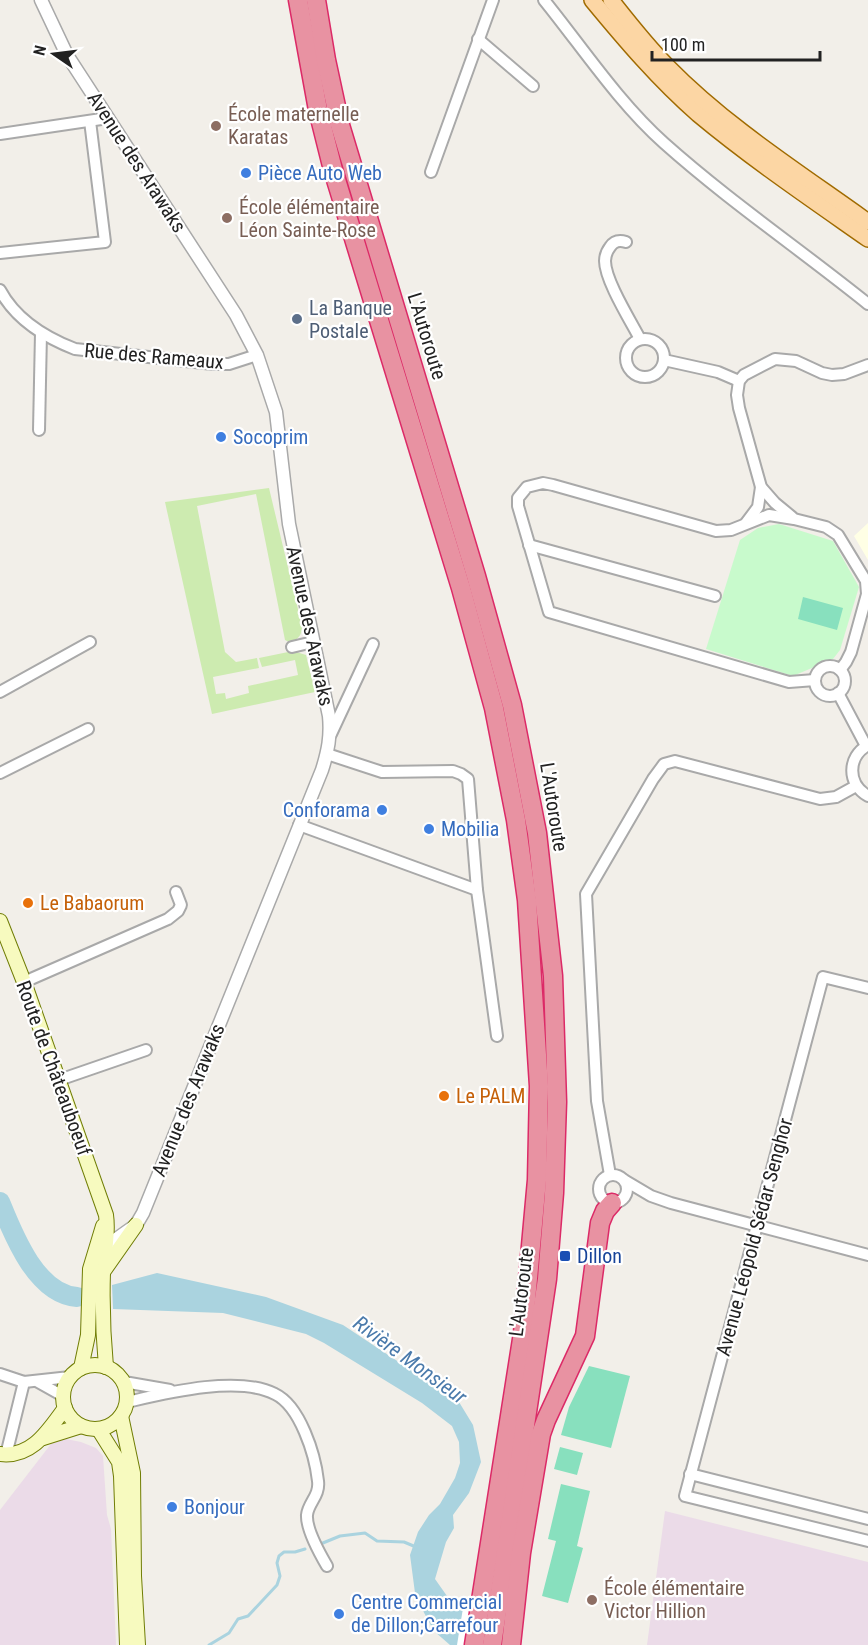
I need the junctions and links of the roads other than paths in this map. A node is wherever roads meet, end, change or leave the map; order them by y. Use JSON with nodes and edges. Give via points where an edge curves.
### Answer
{"nodes":[{"id":1,"x":41,"y":0,"type":"edge"},
{"id":2,"x":298,"y":0,"type":"edge"},
{"id":3,"x":316,"y":0,"type":"edge"},
{"id":4,"x":326,"y":0,"type":"edge"},
{"id":5,"x":493,"y":0,"type":"edge"},
{"id":6,"x":544,"y":0,"type":"edge"},
{"id":7,"x":592,"y":0,"type":"edge"},
{"id":8,"x":611,"y":0,"type":"edge"},
{"id":9,"x":478,"y":39,"type":"junction"},
{"id":10,"x":533,"y":86,"type":"dead end"},
{"id":11,"x":108,"y":118,"type":"junction"},
{"id":12,"x":90,"y":121,"type":"junction"},
{"id":13,"x":340,"y":125,"type":"junction"},
{"id":14,"x":0,"y":134,"type":"edge"},
{"id":15,"x":431,"y":172,"type":"dead end"},
{"id":16,"x":868,"y":222,"type":"edge"},
{"id":17,"x":868,"y":239,"type":"edge"},
{"id":18,"x":626,"y":242,"type":"dead end"},
{"id":19,"x":0,"y":253,"type":"edge"},
{"id":20,"x":0,"y":290,"type":"edge"},
{"id":21,"x":868,"y":304,"type":"edge"},
{"id":22,"x":41,"y":333,"type":"junction"},
{"id":23,"x":640,"y":339,"type":"junction"},
{"id":24,"x":257,"y":356,"type":"junction"},
{"id":25,"x":664,"y":360,"type":"junction"},
{"id":26,"x":868,"y":365,"type":"edge"},
{"id":27,"x":740,"y":381,"type":"junction"},
{"id":28,"x":39,"y":430,"type":"dead end"},
{"id":29,"x":761,"y":487,"type":"junction"},
{"id":30,"x":794,"y":519,"type":"junction"},
{"id":31,"x":746,"y":523,"type":"junction"},
{"id":32,"x":529,"y":545,"type":"junction"},
{"id":33,"x":716,"y":596,"type":"dead end"},
{"id":34,"x":90,"y":642,"type":"dead end"},
{"id":35,"x":313,"y":642,"type":"junction"},
{"id":36,"x":374,"y":644,"type":"dead end"},
{"id":37,"x":292,"y":647,"type":"dead end"},
{"id":38,"x":840,"y":670,"type":"junction"},
{"id":39,"x":815,"y":680,"type":"junction"},
{"id":40,"x":0,"y":692,"type":"edge"},
{"id":41,"x":838,"y":693,"type":"junction"},
{"id":42,"x":88,"y":729,"type":"dead end"},
{"id":43,"x":331,"y":734,"type":"junction"},
{"id":44,"x":867,"y":746,"type":"edge"},
{"id":45,"x":327,"y":754,"type":"junction"},
{"id":46,"x":0,"y":772,"type":"edge"},
{"id":47,"x":856,"y":786,"type":"junction"},
{"id":48,"x":868,"y":796,"type":"edge"},
{"id":49,"x":299,"y":825,"type":"junction"},
{"id":50,"x":477,"y":890,"type":"junction"},
{"id":51,"x":176,"y":892,"type":"dead end"},
{"id":52,"x":0,"y":921,"type":"edge"},
{"id":53,"x":24,"y":982,"type":"junction"},
{"id":54,"x":868,"y":988,"type":"edge"},
{"id":55,"x":497,"y":1036,"type":"dead end"},
{"id":56,"x":146,"y":1050,"type":"dead end"},
{"id":57,"x":59,"y":1080,"type":"junction"},
{"id":58,"x":610,"y":1175,"type":"junction"},
{"id":59,"x":624,"y":1180,"type":"junction"},
{"id":60,"x":651,"y":1196,"type":"junction"},
{"id":61,"x":619,"y":1198,"type":"junction"},
{"id":62,"x":106,"y":1215,"type":"junction"},
{"id":63,"x":136,"y":1225,"type":"junction"},
{"id":64,"x":757,"y":1226,"type":"junction"},
{"id":65,"x":106,"y":1245,"type":"junction"},
{"id":66,"x":868,"y":1255,"type":"edge"},
{"id":67,"x":93,"y":1257,"type":"junction"},
{"id":68,"x":547,"y":1279,"type":"junction"},
{"id":69,"x":98,"y":1281,"type":"junction"},
{"id":70,"x":96,"y":1310,"type":"junction"},
{"id":71,"x":106,"y":1367,"type":"junction"},
{"id":72,"x":76,"y":1373,"type":"junction"},
{"id":73,"x":0,"y":1374,"type":"edge"},
{"id":74,"x":24,"y":1382,"type":"junction"},
{"id":75,"x":38,"y":1382,"type":"junction"},
{"id":76,"x":124,"y":1383,"type":"junction"},
{"id":77,"x":176,"y":1391,"type":"junction"},
{"id":78,"x":64,"y":1402,"type":"junction"},
{"id":79,"x":127,"y":1402,"type":"junction"},
{"id":80,"x":121,"y":1416,"type":"junction"},
{"id":81,"x":81,"y":1426,"type":"junction"},
{"id":82,"x":99,"y":1430,"type":"junction"},
{"id":83,"x":43,"y":1438,"type":"junction"},
{"id":84,"x":3,"y":1454,"type":"edge"},
{"id":85,"x":690,"y":1474,"type":"junction"},
{"id":86,"x":127,"y":1475,"type":"junction"},
{"id":87,"x":529,"y":1496,"type":"junction"},
{"id":88,"x":868,"y":1519,"type":"edge"},
{"id":89,"x":868,"y":1541,"type":"edge"},
{"id":90,"x":327,"y":1566,"type":"dead end"},
{"id":91,"x":493,"y":1636,"type":"edge"},
{"id":92,"x":512,"y":1639,"type":"edge"},
{"id":93,"x":127,"y":1645,"type":"edge"},
{"id":94,"x":138,"y":1645,"type":"edge"},
{"id":95,"x":474,"y":1645,"type":"edge"}],
"edges":[{"from":1,"to":11,"type":"street","name":"Avenue des Arawaks","via":[[67,55]]},
{"from":2,"to":95,"type":"highway","name":"L'Autoroute","via":[[333,170],[494,708],[527,900],[539,1086],[537,1180],[523,1334]]},
{"from":3,"to":13,"type":"highway","name":"L'Autoroute"},
{"from":4,"to":13,"type":"highway"},
{"from":5,"to":9,"type":"street"},
{"from":6,"to":21,"type":"street","via":[[662,141]]},
{"from":7,"to":17,"type":"main road","via":[[697,113]]},
{"from":8,"to":16,"type":"main road","via":[[661,59],[702,99]]},
{"from":9,"to":10,"type":"street"},
{"from":9,"to":15,"type":"street"},
{"from":11,"to":12,"type":"street"},
{"from":11,"to":24,"type":"street","name":"Avenue des Arawaks","via":[[236,315]]},
{"from":12,"to":14,"type":"street"},
{"from":12,"to":19,"type":"street","via":[[105,242]]},
{"from":13,"to":68,"type":"highway","name":"L'Autoroute","via":[[476,576],[527,772],[553,976],[557,1102]]},
{"from":18,"to":23,"type":"street","via":[[618,240],[611,244],[605,262],[616,294]]},
{"from":20,"to":22,"type":"street","name":"Rue des Rameaux","via":[[16,314]]},
{"from":22,"to":24,"type":"street","name":"Rue des Rameaux","via":[[75,349],[162,360],[229,364]]},
{"from":22,"to":28,"type":"street"},
{"from":23,"to":25,"type":"street","via":[[657,343]]},
{"from":23,"to":25,"type":"street","via":[[629,346],[626,358],[635,374],[653,375]]},
{"from":24,"to":35,"type":"street","name":"Avenue des Arawaks","via":[[276,412],[289,524]]},
{"from":25,"to":27,"type":"street"},
{"from":26,"to":27,"type":"street","via":[[832,375],[796,361],[775,359]]},
{"from":27,"to":29,"type":"street","via":[[739,408]]},
{"from":29,"to":30,"type":"street"},
{"from":29,"to":31,"type":"street","via":[[758,507]]},
{"from":30,"to":31,"type":"street","via":[[769,515]]},
{"from":30,"to":38,"type":"street","via":[[826,527],[838,536],[866,581],[867,594],[851,652]]},
{"from":31,"to":32,"type":"street","via":[[716,531],[543,483],[527,487],[518,498]]},
{"from":32,"to":33,"type":"street"},
{"from":32,"to":39,"type":"street","via":[[549,612],[789,681]]},
{"from":34,"to":40,"type":"street"},
{"from":35,"to":37,"type":"street"},
{"from":35,"to":43,"type":"street","name":"Avenue des Arawaks"},
{"from":36,"to":43,"type":"street"},
{"from":38,"to":39,"type":"street","via":[[826,667]]},
{"from":38,"to":41,"type":"street","via":[[844,682]]},
{"from":39,"to":41,"type":"street","via":[[822,694]]},
{"from":41,"to":44,"type":"street"},
{"from":42,"to":46,"type":"street"},
{"from":43,"to":45,"type":"street","name":"Avenue des Arawaks"},
{"from":44,"to":47,"type":"street","via":[[859,752],[852,769]]},
{"from":45,"to":49,"type":"street","name":"Avenue des Arawaks"},
{"from":45,"to":50,"type":"street","via":[[382,772],[453,771],[468,779]]},
{"from":47,"to":48,"type":"street"},
{"from":47,"to":58,"type":"street","via":[[836,797],[820,799],[675,761],[664,764],[653,779],[586,898],[597,1101]]},
{"from":49,"to":50,"type":"street"},
{"from":49,"to":63,"type":"street","name":"Avenue des Arawaks"},
{"from":50,"to":55,"type":"street"},
{"from":51,"to":53,"type":"street","via":[[181,905],[168,919]]},
{"from":52,"to":53,"type":"main road","name":"Route de Châteauboeuf"},
{"from":53,"to":57,"type":"main road","name":"Route de Châteauboeuf"},
{"from":54,"to":64,"type":"street","name":"Avenue Léopold Sédar Senghor","via":[[823,977]]},
{"from":56,"to":57,"type":"street"},
{"from":57,"to":62,"type":"main road","name":"Route de Châteauboeuf"},
{"from":58,"to":59,"type":"street"},
{"from":58,"to":61,"type":"street","via":[[600,1183],[599,1192],[604,1199]]},
{"from":59,"to":60,"type":"street"},
{"from":59,"to":61,"type":"street","via":[[627,1190]]},
{"from":60,"to":61,"type":"street"},
{"from":60,"to":64,"type":"street"},
{"from":61,"to":87,"type":"highway","via":[[605,1211],[600,1223],[585,1336],[546,1420]]},
{"from":62,"to":65,"type":"main road","name":"Route de Châteauboeuf"},
{"from":62,"to":67,"type":"main road","name":"Route de Châteauboeuf"},
{"from":63,"to":65,"type":"street","name":"Avenue des Arawaks"},
{"from":63,"to":69,"type":"main road"},
{"from":64,"to":66,"type":"street"},
{"from":64,"to":85,"type":"street","name":"Avenue Léopold Sédar Senghor"},
{"from":65,"to":67,"type":"street","name":"Avenue des Arawaks"},
{"from":65,"to":69,"type":"main road","name":"Route de Châteauboeuf"},
{"from":67,"to":69,"type":"main road","name":"Route de Châteauboeuf"},
{"from":68,"to":87,"type":"highway"},
{"from":68,"to":91,"type":"highway","name":"L'Autoroute"},
{"from":69,"to":70,"type":"main road","name":"Route de Châteauboeuf"},
{"from":70,"to":71,"type":"main road","name":"Route de Châteauboeuf"},
{"from":70,"to":72,"type":"main road","name":"Route de Châteauboeuf"},
{"from":71,"to":72,"type":"main road","via":[[89,1366]]},
{"from":71,"to":76,"type":"main road"},
{"from":72,"to":75,"type":"street"},
{"from":72,"to":78,"type":"main road","via":[[65,1386]]},
{"from":73,"to":74,"type":"street"},
{"from":74,"to":75,"type":"street"},
{"from":74,"to":84,"type":"street"},
{"from":75,"to":78,"type":"street"},
{"from":76,"to":77,"type":"street"},
{"from":76,"to":79,"type":"main road"},
{"from":77,"to":79,"type":"street"},
{"from":77,"to":90,"type":"street","via":[[248,1385],[276,1394],[286,1402],[297,1416],[311,1449],[318,1491],[307,1514]]},
{"from":78,"to":81,"type":"main road","via":[[74,1422]]},
{"from":78,"to":83,"type":"main road"},
{"from":79,"to":80,"type":"main road"},
{"from":80,"to":82,"type":"main road"},
{"from":80,"to":86,"type":"main road"},
{"from":81,"to":82,"type":"main road"},
{"from":81,"to":83,"type":"main road"},
{"from":82,"to":86,"type":"main road"},
{"from":83,"to":84,"type":"main road","via":[[26,1451]]},
{"from":85,"to":88,"type":"street"},
{"from":85,"to":89,"type":"street","name":"Avenue Léopold Sédar Senghor","via":[[685,1496]]},
{"from":86,"to":93,"type":"main road"},
{"from":86,"to":94,"type":"main road"},
{"from":87,"to":92,"type":"highway"}]}
